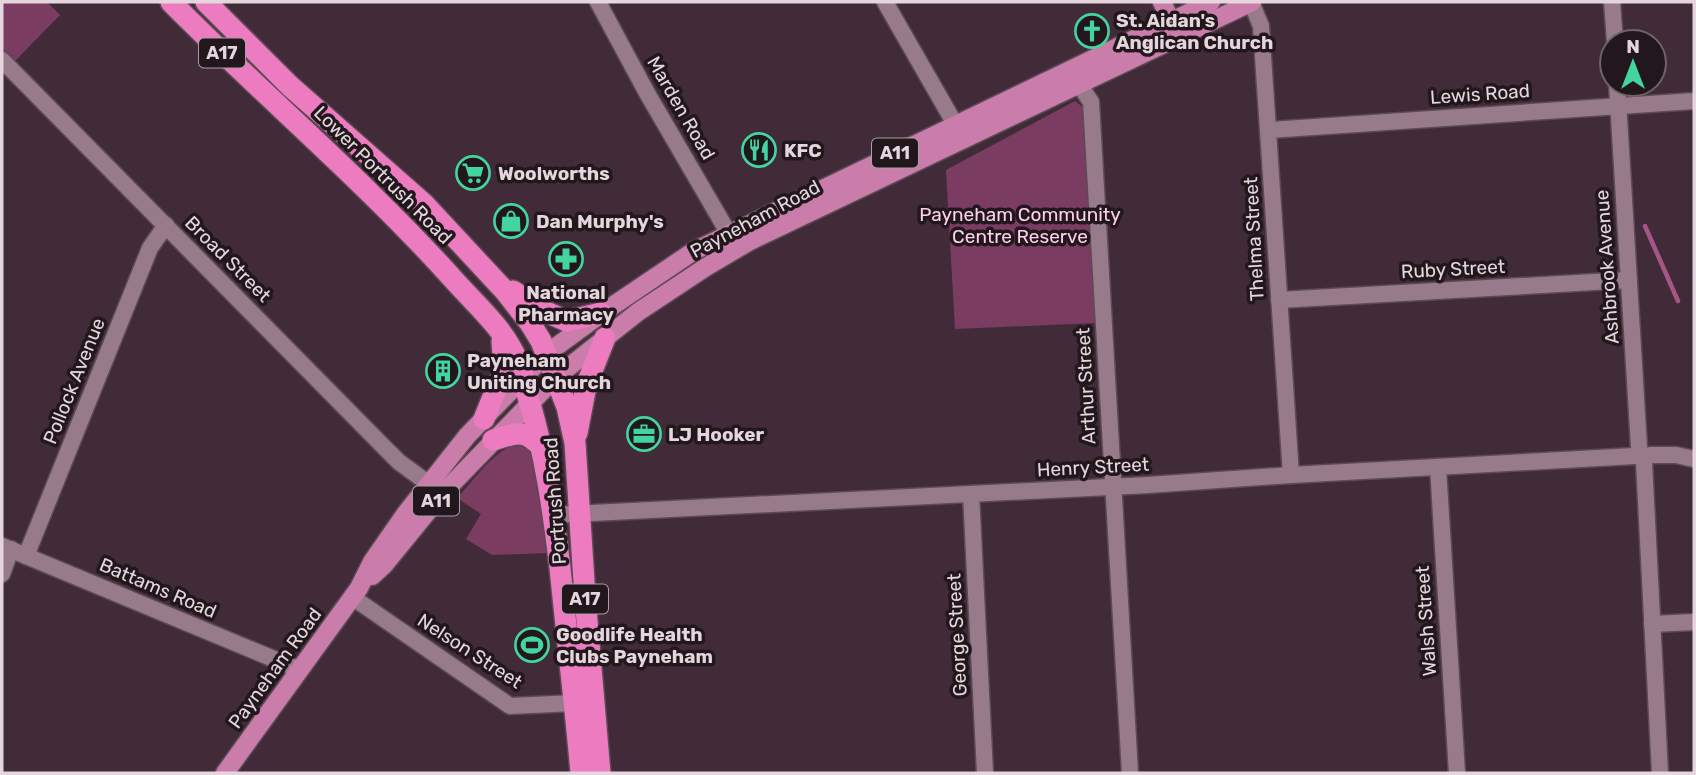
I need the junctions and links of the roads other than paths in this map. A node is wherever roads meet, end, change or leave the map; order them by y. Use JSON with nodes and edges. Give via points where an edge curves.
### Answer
{"nodes":[{"id":1,"x":171,"y":2,"type":"edge"},
{"id":2,"x":206,"y":2,"type":"edge"},
{"id":3,"x":598,"y":2,"type":"edge"},
{"id":4,"x":885,"y":2,"type":"edge"},
{"id":5,"x":1161,"y":2,"type":"edge"},
{"id":6,"x":1211,"y":2,"type":"edge"},
{"id":7,"x":1252,"y":2,"type":"edge"},
{"id":8,"x":1612,"y":2,"type":"edge"},
{"id":9,"x":1181,"y":21,"type":"edge"},
{"id":10,"x":1614,"y":28,"type":"edge"},
{"id":11,"x":216,"y":48,"type":"junction"},
{"id":12,"x":262,"y":59,"type":"junction"},
{"id":13,"x":2,"y":60,"type":"edge"},
{"id":14,"x":1079,"y":84,"type":"junction"},
{"id":15,"x":1618,"y":98,"type":"edge"},
{"id":16,"x":276,"y":101,"type":"junction"},
{"id":17,"x":1694,"y":101,"type":"edge"},
{"id":18,"x":1619,"y":105,"type":"junction"},
{"id":19,"x":955,"y":124,"type":"junction"},
{"id":20,"x":1269,"y":130,"type":"junction"},
{"id":21,"x":166,"y":225,"type":"junction"},
{"id":22,"x":729,"y":234,"type":"junction"},
{"id":23,"x":491,"y":276,"type":"junction"},
{"id":24,"x":1629,"y":280,"type":"junction"},
{"id":25,"x":1279,"y":300,"type":"junction"},
{"id":26,"x":601,"y":313,"type":"junction"},
{"id":27,"x":501,"y":332,"type":"junction"},
{"id":28,"x":605,"y":338,"type":"junction"},
{"id":29,"x":546,"y":354,"type":"junction"},
{"id":30,"x":523,"y":378,"type":"junction"},
{"id":31,"x":555,"y":378,"type":"junction"},
{"id":32,"x":530,"y":403,"type":"junction"},
{"id":33,"x":484,"y":419,"type":"junction"},
{"id":34,"x":493,"y":440,"type":"junction"},
{"id":35,"x":575,"y":443,"type":"junction"},
{"id":36,"x":542,"y":448,"type":"junction"},
{"id":37,"x":1642,"y":455,"type":"junction"},
{"id":38,"x":1694,"y":459,"type":"edge"},
{"id":39,"x":1438,"y":467,"type":"junction"},
{"id":40,"x":1291,"y":475,"type":"junction"},
{"id":41,"x":429,"y":484,"type":"junction"},
{"id":42,"x":1113,"y":487,"type":"junction"},
{"id":43,"x":971,"y":494,"type":"junction"},
{"id":44,"x":579,"y":514,"type":"junction"},
{"id":45,"x":554,"y":515,"type":"junction"},
{"id":46,"x":13,"y":550,"type":"edge"},
{"id":47,"x":2,"y":574,"type":"edge"},
{"id":48,"x":355,"y":593,"type":"junction"},
{"id":49,"x":1694,"y":622,"type":"edge"},
{"id":50,"x":1652,"y":624,"type":"junction"},
{"id":51,"x":298,"y":669,"type":"junction"},
{"id":52,"x":575,"y":703,"type":"junction"},
{"id":53,"x":225,"y":773,"type":"edge"},
{"id":54,"x":581,"y":773,"type":"edge"},
{"id":55,"x":600,"y":773,"type":"edge"},
{"id":56,"x":985,"y":773,"type":"edge"},
{"id":57,"x":1130,"y":773,"type":"edge"},
{"id":58,"x":1457,"y":773,"type":"edge"},
{"id":59,"x":1660,"y":773,"type":"edge"}],
"edges":[{"from":1,"to":11,"type":"highway","name":"Lower Portrush Road","number":"A17"},
{"from":2,"to":12,"type":"highway","name":"Lower Portrush Road","number":"A17"},
{"from":3,"to":22,"type":"street","name":"Marden Road"},
{"from":4,"to":19,"type":"street"},
{"from":5,"to":9,"type":"main road"},
{"from":6,"to":9,"type":"main road","name":"Payneham Road","number":"A11"},
{"from":7,"to":9,"type":"main road","name":"Payneham Road","number":"A11"},
{"from":7,"to":20,"type":"street","name":"Thelma Street","via":[[1261,26]]},
{"from":8,"to":10,"type":"street"},
{"from":9,"to":14,"type":"main road","name":"Payneham Road","number":"A11"},
{"from":9,"to":19,"type":"main road","name":"Payneham Road","number":"A11"},
{"from":11,"to":12,"type":"highway"},
{"from":11,"to":16,"type":"highway","name":"Lower Portrush Road","number":"A17"},
{"from":12,"to":16,"type":"highway"},
{"from":12,"to":23,"type":"highway","name":"Lower Portrush Road","number":"A17","via":[[424,204]]},
{"from":13,"to":21,"type":"street","name":"Broad Street"},
{"from":14,"to":28,"type":"main road","name":"Payneham Road","number":"A11","via":[[750,241]]},
{"from":14,"to":42,"type":"street","name":"Arthur Street","via":[[1091,103]]},
{"from":15,"to":18,"type":"street","name":"Ashbrook Avenue"},
{"from":16,"to":27,"type":"highway","name":"Lower Portrush Road","number":"A17","via":[[373,195]]},
{"from":17,"to":18,"type":"street","name":"Lewis Road"},
{"from":18,"to":20,"type":"street","name":"Lewis Road"},
{"from":18,"to":24,"type":"street","name":"Ashbrook Avenue"},
{"from":19,"to":22,"type":"main road","name":"Payneham Road","number":"A11"},
{"from":20,"to":25,"type":"street","name":"Thelma Street"},
{"from":21,"to":41,"type":"street","name":"Broad Street","via":[[399,462]]},
{"from":21,"to":46,"type":"street","name":"Pollock Avenue","via":[[150,247]]},
{"from":22,"to":26,"type":"main road","name":"Payneham Road","number":"A11","via":[[694,251]]},
{"from":23,"to":26,"type":"highway","via":[[561,319],[578,320]]},
{"from":23,"to":29,"type":"highway","name":"Lower Portrush Road","number":"A17","via":[[530,323]]},
{"from":24,"to":25,"type":"street","name":"Ruby Street"},
{"from":24,"to":37,"type":"street","name":"Ashbrook Avenue"},
{"from":25,"to":40,"type":"street","name":"Thelma Street"},
{"from":26,"to":29,"type":"main road","name":"Payneham Road","number":"A11"},
{"from":27,"to":30,"type":"highway","name":"Lower Portrush Road","number":"A17"},
{"from":27,"to":33,"type":"highway","via":[[504,370]]},
{"from":28,"to":31,"type":"main road","name":"Payneham Road","number":"A11"},
{"from":28,"to":35,"type":"highway","via":[[586,386]]},
{"from":29,"to":30,"type":"main road","name":"Payneham Road","number":"A11"},
{"from":29,"to":31,"type":"highway","name":"Portrush Road","number":"A17"},
{"from":30,"to":32,"type":"highway","name":"Lower Portrush Road","number":"A17"},
{"from":30,"to":33,"type":"main road","name":"Payneham Road","number":"A11"},
{"from":31,"to":32,"type":"main road","name":"Payneham Road","number":"A11"},
{"from":31,"to":35,"type":"highway","name":"Portrush Road","number":"A17"},
{"from":32,"to":34,"type":"main road","name":"Payneham Road","number":"A11"},
{"from":32,"to":36,"type":"highway","name":"Portrush Road","number":"A17"},
{"from":33,"to":41,"type":"main road","name":"Payneham Road","number":"A11"},
{"from":34,"to":36,"type":"highway","via":[[525,434]]},
{"from":34,"to":48,"type":"main road","name":"Payneham Road","number":"A11"},
{"from":35,"to":44,"type":"highway","name":"Portrush Road","number":"A17"},
{"from":36,"to":45,"type":"highway","name":"Portrush Road","number":"A17"},
{"from":37,"to":38,"type":"street","name":"Henry Street"},
{"from":37,"to":39,"type":"street","name":"Henry Street"},
{"from":37,"to":50,"type":"street","name":"Ashbrook Avenue"},
{"from":39,"to":40,"type":"street","name":"Henry Street"},
{"from":39,"to":58,"type":"street","name":"Walsh Street"},
{"from":40,"to":42,"type":"street","name":"Henry Street"},
{"from":41,"to":48,"type":"main road","name":"Payneham Road","number":"A11"},
{"from":42,"to":43,"type":"street","name":"Henry Street"},
{"from":42,"to":57,"type":"street","name":"Arthur Street"},
{"from":43,"to":44,"type":"street","name":"Henry Street"},
{"from":43,"to":56,"type":"street","name":"George Street"},
{"from":44,"to":45,"type":"street","name":"Henry Street"},
{"from":44,"to":55,"type":"highway","name":"Portrush Road","number":"A17"},
{"from":45,"to":52,"type":"highway","name":"Portrush Road","number":"A17"},
{"from":46,"to":47,"type":"street","name":"Pollock Avenue"},
{"from":46,"to":51,"type":"street","name":"Battams Road"},
{"from":48,"to":51,"type":"main road","name":"Payneham Road","number":"A11"},
{"from":48,"to":52,"type":"street","name":"Nelson Street","via":[[510,706]]},
{"from":49,"to":50,"type":"street"},
{"from":50,"to":59,"type":"street","name":"Ashbrook Avenue"},
{"from":51,"to":53,"type":"main road","name":"Payneham Road","number":"A11"},
{"from":52,"to":54,"type":"highway","name":"Portrush Road","number":"A17"}]}
